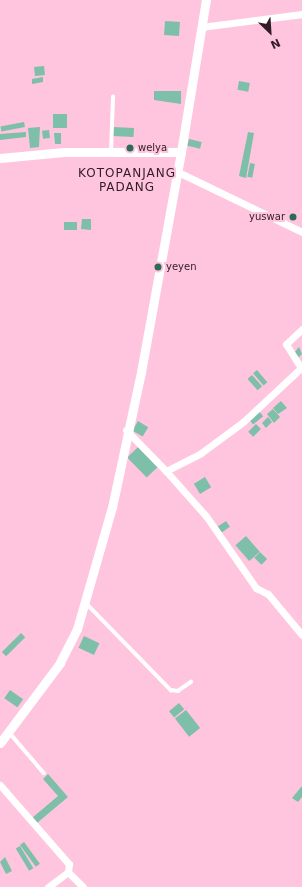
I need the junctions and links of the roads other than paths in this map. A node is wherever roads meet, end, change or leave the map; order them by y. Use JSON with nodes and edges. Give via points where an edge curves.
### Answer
{"nodes":[{"id":1,"x":206,"y":0,"type":"edge"},
{"id":2,"x":302,"y":14,"type":"edge"},
{"id":3,"x":201,"y":27,"type":"junction"},
{"id":4,"x":113,"y":97,"type":"dead end"},
{"id":5,"x":181,"y":152,"type":"junction"},
{"id":6,"x":110,"y":153,"type":"junction"},
{"id":7,"x":0,"y":158,"type":"edge"},
{"id":8,"x":178,"y":172,"type":"junction"},
{"id":9,"x":302,"y":232,"type":"edge"},
{"id":10,"x":302,"y":329,"type":"edge"},
{"id":11,"x":126,"y":430,"type":"junction"},
{"id":12,"x":166,"y":471,"type":"junction"},
{"id":13,"x":85,"y":602,"type":"junction"},
{"id":14,"x":302,"y":636,"type":"edge"},
{"id":15,"x":191,"y":682,"type":"dead end"},
{"id":16,"x":9,"y":732,"type":"junction"},
{"id":17,"x":0,"y":743,"type":"edge"},
{"id":18,"x":44,"y":773,"type":"dead end"},
{"id":19,"x":0,"y":785,"type":"edge"},
{"id":20,"x":68,"y":872,"type":"junction"},
{"id":21,"x":48,"y":887,"type":"edge"},
{"id":22,"x":83,"y":887,"type":"edge"}],
"edges":[{"from":1,"to":3,"type":"street"},
{"from":2,"to":3,"type":"street"},
{"from":3,"to":5,"type":"street"},
{"from":4,"to":6,"type":"lane"},
{"from":5,"to":6,"type":"street"},
{"from":5,"to":8,"type":"street"},
{"from":6,"to":7,"type":"street","via":[[64,152]]},
{"from":8,"to":9,"type":"street"},
{"from":8,"to":11,"type":"street","via":[[141,372]]},
{"from":10,"to":12,"type":"street","via":[[286,342],[302,366],[286,384],[208,448]]},
{"from":11,"to":12,"type":"street"},
{"from":11,"to":13,"type":"street","via":[[112,507]]},
{"from":12,"to":14,"type":"street","via":[[210,522],[255,587],[268,594]]},
{"from":13,"to":15,"type":"lane","via":[[171,690],[178,691]]},
{"from":13,"to":16,"type":"street","via":[[71,645]]},
{"from":16,"to":17,"type":"street"},
{"from":16,"to":18,"type":"lane"},
{"from":19,"to":20,"type":"street","via":[[67,861]]},
{"from":20,"to":21,"type":"street"},
{"from":20,"to":22,"type":"street"}]}
